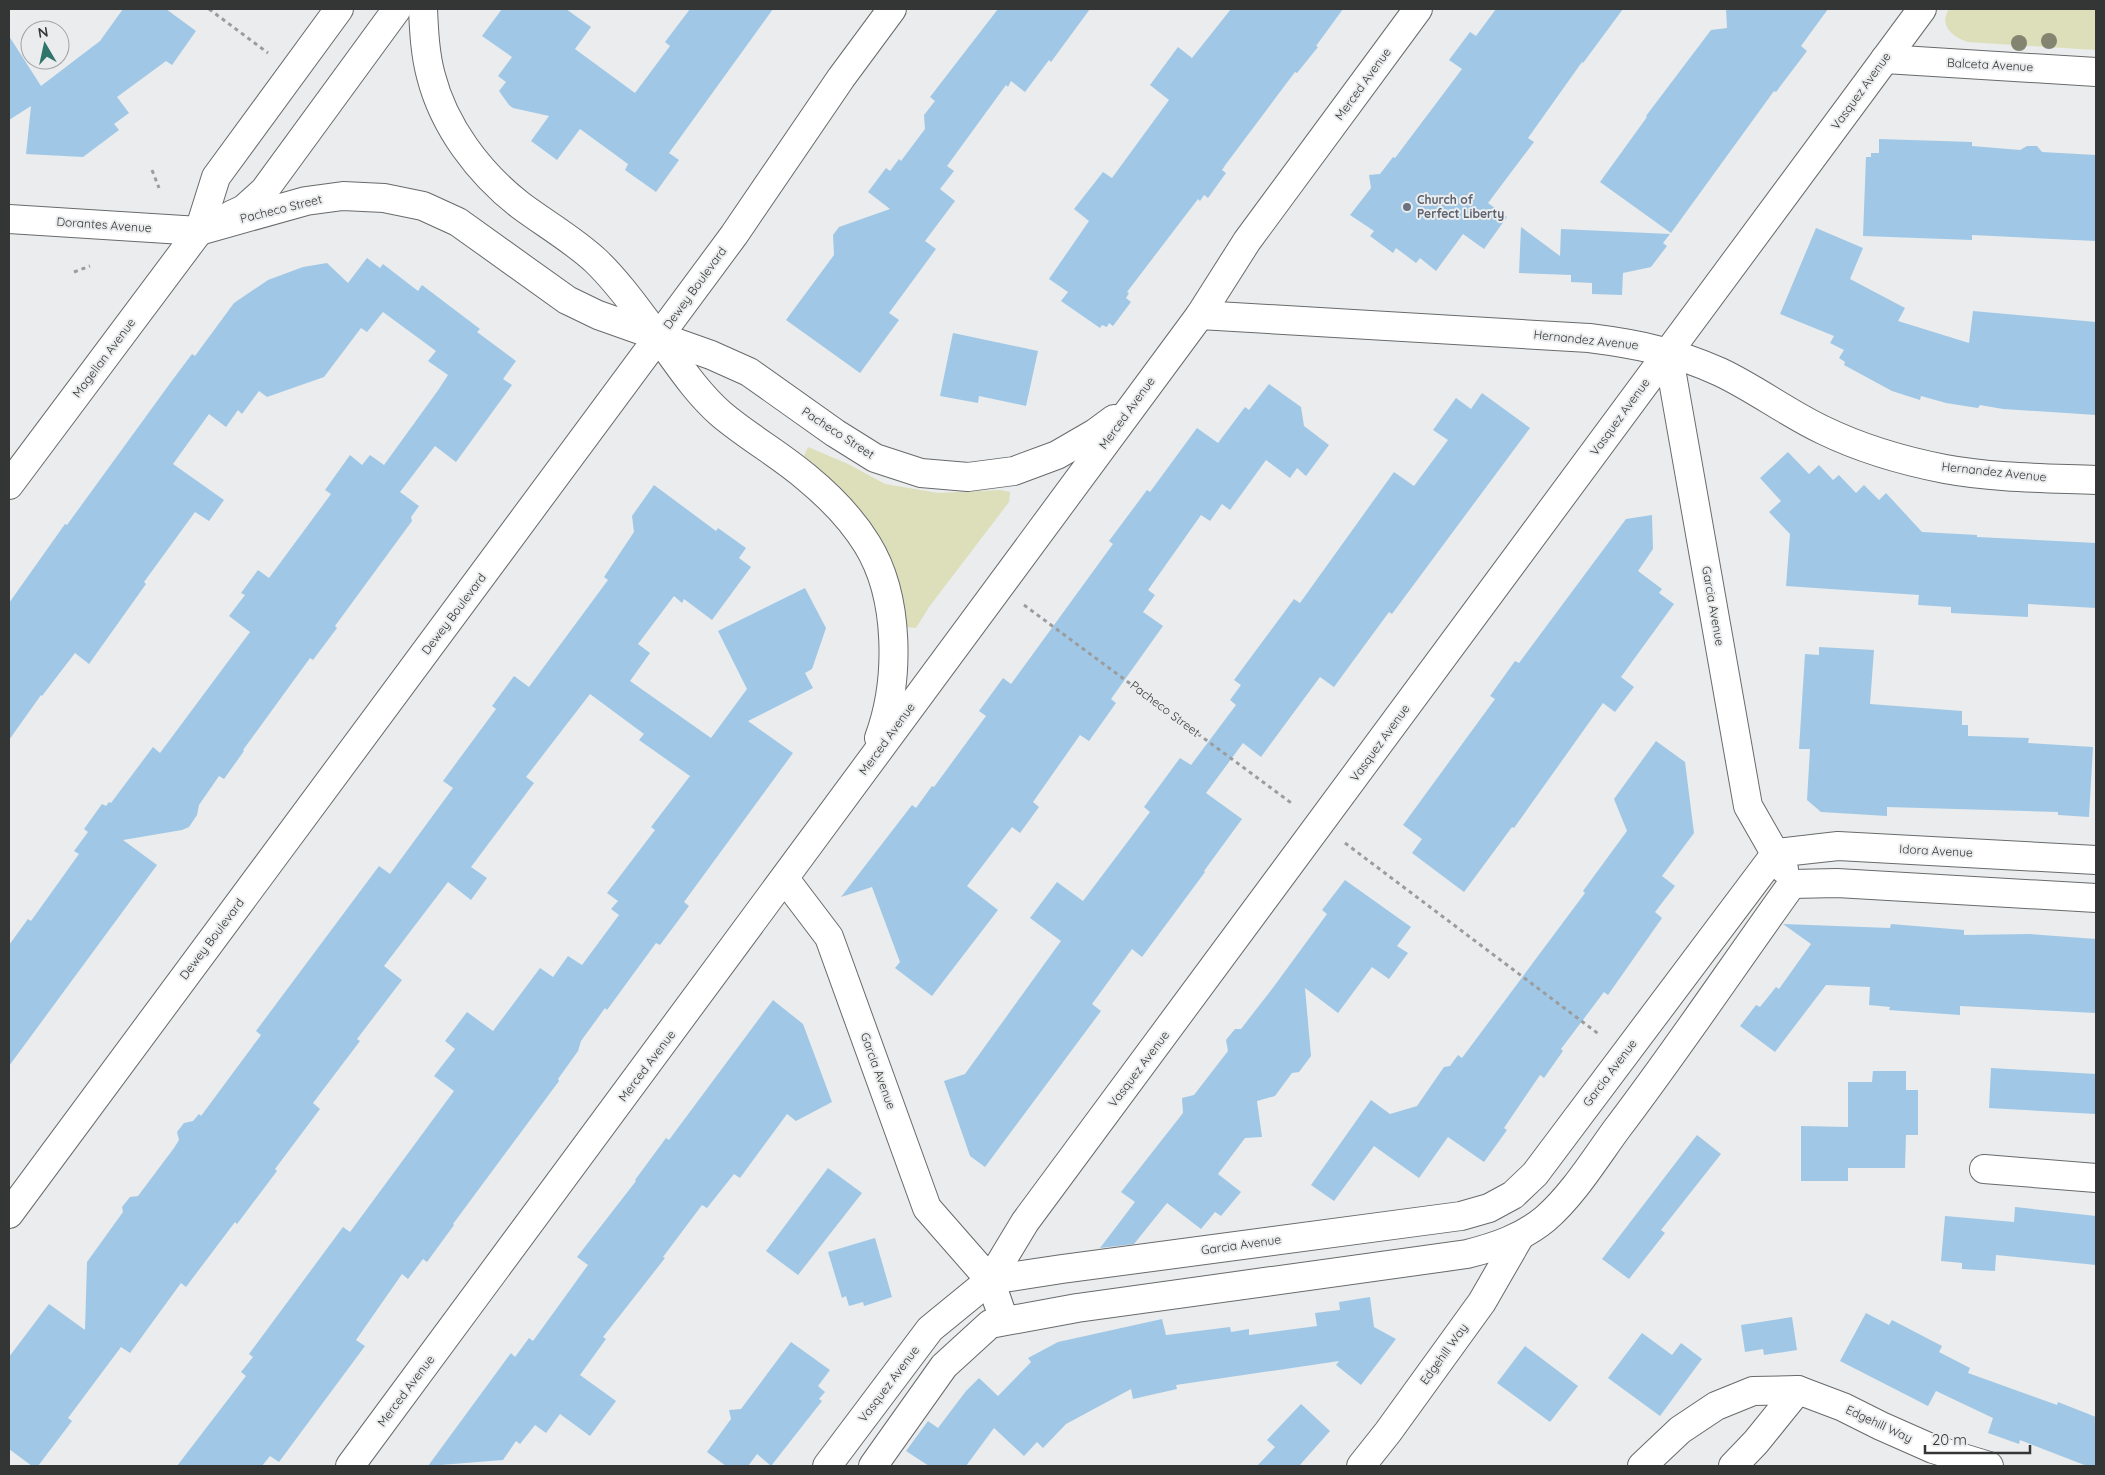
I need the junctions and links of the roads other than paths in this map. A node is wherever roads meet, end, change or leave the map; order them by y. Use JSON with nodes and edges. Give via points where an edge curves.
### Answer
{"nodes":[{"id":1,"x":339,"y":9,"type":"edge"},
{"id":2,"x":397,"y":9,"type":"edge"},
{"id":3,"x":422,"y":9,"type":"edge"},
{"id":4,"x":892,"y":9,"type":"edge"},
{"id":5,"x":1418,"y":9,"type":"edge"},
{"id":6,"x":1922,"y":9,"type":"edge"},
{"id":7,"x":1885,"y":59,"type":"junction"},
{"id":8,"x":2096,"y":72,"type":"edge"},
{"id":9,"x":9,"y":219,"type":"edge"},
{"id":10,"x":198,"y":231,"type":"junction"},
{"id":11,"x":1200,"y":315,"type":"junction"},
{"id":12,"x":659,"y":338,"type":"junction"},
{"id":13,"x":1668,"y":352,"type":"junction"},
{"id":14,"x":1134,"y":404,"type":"junction"},
{"id":15,"x":2096,"y":480,"type":"edge"},
{"id":16,"x":9,"y":485,"type":"edge"},
{"id":17,"x":872,"y":759,"type":"junction"},
{"id":18,"x":1776,"y":853,"type":"junction"},
{"id":19,"x":2096,"y":860,"type":"edge"},
{"id":20,"x":785,"y":879,"type":"junction"},
{"id":21,"x":1792,"y":884,"type":"junction"},
{"id":22,"x":2096,"y":898,"type":"edge"},
{"id":23,"x":1984,"y":1169,"type":"dead end"},
{"id":24,"x":2096,"y":1178,"type":"edge"},
{"id":25,"x":9,"y":1214,"type":"edge"},
{"id":26,"x":1520,"y":1236,"type":"junction"},
{"id":27,"x":990,"y":1280,"type":"junction"},
{"id":28,"x":1004,"y":1320,"type":"junction"},
{"id":29,"x":1798,"y":1390,"type":"junction"},
{"id":30,"x":350,"y":1466,"type":"edge"},
{"id":31,"x":827,"y":1466,"type":"edge"},
{"id":32,"x":873,"y":1466,"type":"edge"},
{"id":33,"x":1361,"y":1466,"type":"edge"},
{"id":34,"x":1642,"y":1466,"type":"edge"},
{"id":35,"x":1733,"y":1466,"type":"edge"},
{"id":36,"x":1989,"y":1466,"type":"edge"}],
"edges":[{"from":1,"to":10,"type":"street","name":"Magellan Avenue","via":[[216,177]]},
{"from":2,"to":10,"type":"street","name":"Magellan Avenue","via":[[264,192],[244,209]]},
{"from":3,"to":12,"type":"street","via":[[431,77],[444,113],[464,147],[488,176],[519,204],[596,260]]},
{"from":4,"to":12,"type":"street","name":"Dewey Boulevard"},
{"from":5,"to":11,"type":"street","name":"Merced Avenue","via":[[1247,241]]},
{"from":6,"to":7,"type":"street","name":"Vasquez Avenue"},
{"from":7,"to":8,"type":"street","name":"Balceta Avenue"},
{"from":7,"to":13,"type":"street","name":"Vasquez Avenue"},
{"from":9,"to":10,"type":"street","name":"Dorantes Avenue"},
{"from":10,"to":12,"type":"street","name":"Pacheco Street","via":[[306,201],[343,196],[384,198],[423,206],[458,222],[567,300]]},
{"from":10,"to":16,"type":"street","name":"Magellan Avenue"},
{"from":11,"to":13,"type":"street","name":"Hernandez Avenue","via":[[1589,338]]},
{"from":11,"to":14,"type":"street","name":"Merced Avenue"},
{"from":12,"to":14,"type":"street","name":"Pacheco Street","via":[[749,372],[835,434],[875,458],[921,473],[968,477],[1014,471],[1057,455],[1095,433]]},
{"from":12,"to":17,"type":"street","via":[[690,381],[720,413],[805,476],[839,507],[868,544],[885,584],[894,671],[887,716]]},
{"from":12,"to":25,"type":"street","name":"Dewey Boulevard"},
{"from":13,"to":15,"type":"street","name":"Hernandez Avenue","via":[[1720,372],[1822,430],[1883,453],[1946,469]]},
{"from":13,"to":18,"type":"street","name":"Garcia Avenue","via":[[1748,806]]},
{"from":13,"to":27,"type":"street","name":"Vasquez Avenue","via":[[1025,1222]]},
{"from":14,"to":17,"type":"street","name":"Merced Avenue"},
{"from":17,"to":20,"type":"street","name":"Merced Avenue"},
{"from":18,"to":19,"type":"street","name":"Idora Avenue","via":[[1838,846]]},
{"from":18,"to":21,"type":"street","name":"Garcia Avenue"},
{"from":18,"to":27,"type":"street","name":"Garcia Avenue","via":[[1534,1174],[1513,1195],[1489,1208],[1461,1216]]},
{"from":20,"to":27,"type":"street","name":"Garcia Avenue","via":[[830,937],[927,1208]]},
{"from":20,"to":30,"type":"street","name":"Merced Avenue"},
{"from":21,"to":22,"type":"street","via":[[1837,883]]},
{"from":21,"to":26,"type":"street","via":[[1658,1075],[1565,1197],[1545,1219]]},
{"from":23,"to":24,"type":"street"},
{"from":26,"to":28,"type":"street","via":[[1467,1254]]},
{"from":26,"to":33,"type":"street","name":"Edgehill Way","via":[[1482,1302]]},
{"from":27,"to":28,"type":"street"},
{"from":27,"to":31,"type":"street","name":"Vasquez Avenue","via":[[930,1329]]},
{"from":28,"to":32,"type":"street","via":[[990,1324],[944,1366]]},
{"from":29,"to":34,"type":"street","name":"Edgehill Way","via":[[1753,1391],[1716,1406],[1680,1430]]},
{"from":29,"to":35,"type":"street"},
{"from":29,"to":36,"type":"street","name":"Edgehill Way","via":[[1933,1448]]}]}
